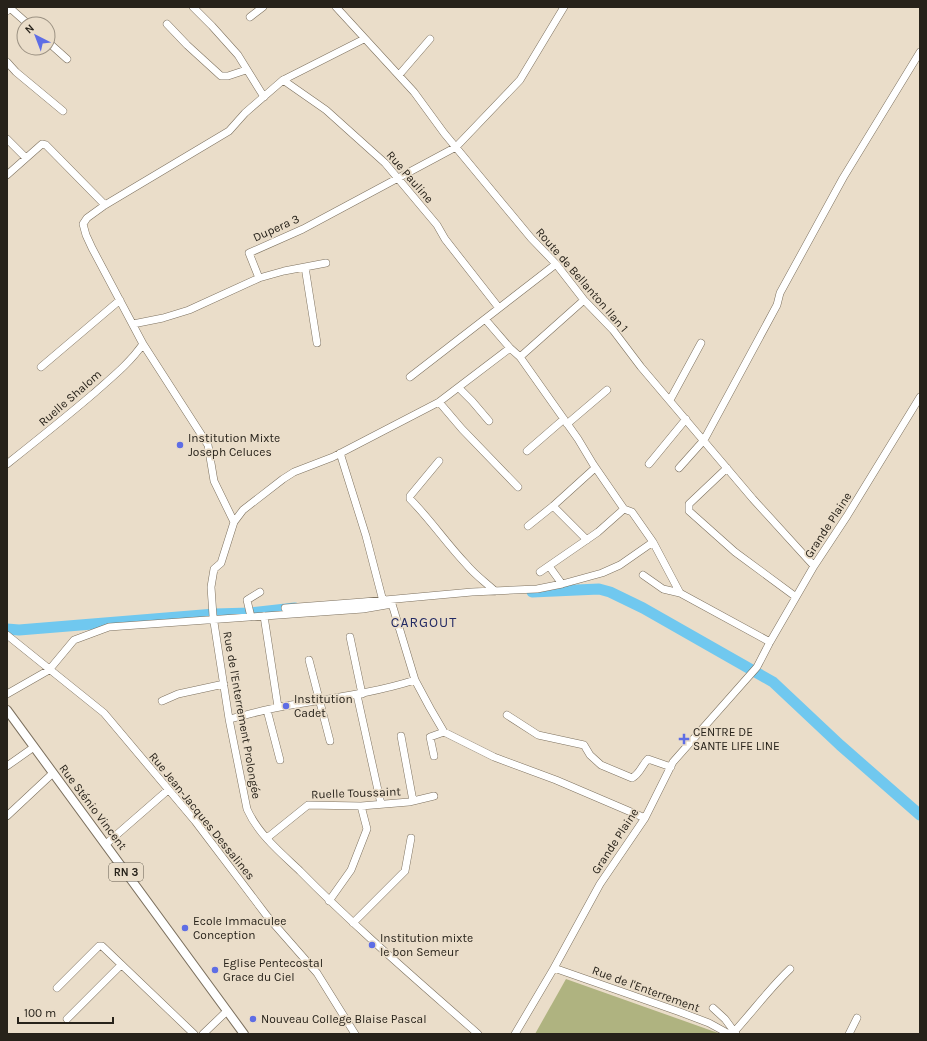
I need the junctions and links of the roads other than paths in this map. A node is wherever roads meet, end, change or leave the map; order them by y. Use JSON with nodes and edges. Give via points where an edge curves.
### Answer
{"nodes":[{"id":1,"x":7,"y":7,"type":"edge"},
{"id":2,"x":194,"y":7,"type":"edge"},
{"id":3,"x":263,"y":7,"type":"edge"},
{"id":4,"x":336,"y":7,"type":"edge"},
{"id":5,"x":563,"y":7,"type":"edge"},
{"id":6,"x":10,"y":8,"type":"edge"},
{"id":7,"x":7,"y":11,"type":"edge"},
{"id":8,"x":19,"y":16,"type":"edge"},
{"id":9,"x":250,"y":18,"type":"dead end"},
{"id":10,"x":168,"y":24,"type":"dead end"},
{"id":11,"x":364,"y":39,"type":"junction"},
{"id":12,"x":430,"y":39,"type":"dead end"},
{"id":13,"x":56,"y":49,"type":"edge"},
{"id":14,"x":920,"y":52,"type":"edge"},
{"id":15,"x":67,"y":59,"type":"dead end"},
{"id":16,"x":7,"y":62,"type":"edge"},
{"id":17,"x":246,"y":70,"type":"junction"},
{"id":18,"x":399,"y":76,"type":"junction"},
{"id":19,"x":283,"y":80,"type":"junction"},
{"id":20,"x":264,"y":97,"type":"junction"},
{"id":21,"x":63,"y":111,"type":"dead end"},
{"id":22,"x":7,"y":139,"type":"edge"},
{"id":23,"x":456,"y":147,"type":"junction"},
{"id":24,"x":26,"y":158,"type":"junction"},
{"id":25,"x":7,"y":175,"type":"edge"},
{"id":26,"x":398,"y":179,"type":"junction"},
{"id":27,"x":105,"y":205,"type":"junction"},
{"id":28,"x":326,"y":264,"type":"dead end"},
{"id":29,"x":556,"y":264,"type":"junction"},
{"id":30,"x":305,"y":267,"type":"junction"},
{"id":31,"x":259,"y":278,"type":"junction"},
{"id":32,"x":120,"y":300,"type":"junction"},
{"id":33,"x":584,"y":300,"type":"junction"},
{"id":34,"x":499,"y":308,"type":"junction"},
{"id":35,"x":485,"y":319,"type":"junction"},
{"id":36,"x":133,"y":324,"type":"junction"},
{"id":37,"x":316,"y":343,"type":"dead end"},
{"id":38,"x":701,"y":343,"type":"dead end"},
{"id":39,"x":143,"y":344,"type":"junction"},
{"id":40,"x":510,"y":348,"type":"junction"},
{"id":41,"x":520,"y":357,"type":"junction"},
{"id":42,"x":41,"y":367,"type":"dead end"},
{"id":43,"x":410,"y":377,"type":"dead end"},
{"id":44,"x":459,"y":388,"type":"junction"},
{"id":45,"x":607,"y":390,"type":"dead end"},
{"id":46,"x":920,"y":397,"type":"edge"},
{"id":47,"x":670,"y":400,"type":"junction"},
{"id":48,"x":439,"y":402,"type":"junction"},
{"id":49,"x":686,"y":419,"type":"junction"},
{"id":50,"x":489,"y":421,"type":"dead end"},
{"id":51,"x":566,"y":422,"type":"junction"},
{"id":52,"x":704,"y":440,"type":"junction"},
{"id":53,"x":527,"y":451,"type":"dead end"},
{"id":54,"x":340,"y":453,"type":"junction"},
{"id":55,"x":439,"y":461,"type":"dead end"},
{"id":56,"x":7,"y":464,"type":"edge"},
{"id":57,"x":649,"y":464,"type":"dead end"},
{"id":58,"x":596,"y":468,"type":"junction"},
{"id":59,"x":679,"y":468,"type":"dead end"},
{"id":60,"x":727,"y":468,"type":"junction"},
{"id":61,"x":518,"y":487,"type":"dead end"},
{"id":62,"x":553,"y":506,"type":"junction"},
{"id":63,"x":624,"y":509,"type":"junction"},
{"id":64,"x":234,"y":522,"type":"junction"},
{"id":65,"x":528,"y":526,"type":"dead end"},
{"id":66,"x":586,"y":540,"type":"junction"},
{"id":67,"x":652,"y":542,"type":"junction"},
{"id":68,"x":549,"y":566,"type":"junction"},
{"id":69,"x":814,"y":566,"type":"junction"},
{"id":70,"x":540,"y":572,"type":"dead end"},
{"id":71,"x":643,"y":575,"type":"dead end"},
{"id":72,"x":562,"y":584,"type":"junction"},
{"id":73,"x":495,"y":591,"type":"junction"},
{"id":74,"x":260,"y":592,"type":"dead end"},
{"id":75,"x":680,"y":593,"type":"junction"},
{"id":76,"x":796,"y":597,"type":"junction"},
{"id":77,"x":384,"y":603,"type":"junction"},
{"id":78,"x":363,"y":605,"type":"junction"},
{"id":79,"x":285,"y":608,"type":"dead end"},
{"id":80,"x":250,"y":614,"type":"junction"},
{"id":81,"x":214,"y":616,"type":"junction"},
{"id":82,"x":264,"y":616,"type":"junction"},
{"id":83,"x":7,"y":635,"type":"edge"},
{"id":84,"x":350,"y":637,"type":"dead end"},
{"id":85,"x":770,"y":642,"type":"junction"},
{"id":86,"x":309,"y":660,"type":"dead end"},
{"id":87,"x":49,"y":670,"type":"junction"},
{"id":88,"x":415,"y":680,"type":"junction"},
{"id":89,"x":224,"y":684,"type":"junction"},
{"id":90,"x":7,"y":694,"type":"edge"},
{"id":91,"x":360,"y":694,"type":"junction"},
{"id":92,"x":320,"y":700,"type":"junction"},
{"id":93,"x":162,"y":701,"type":"dead end"},
{"id":94,"x":278,"y":707,"type":"junction"},
{"id":95,"x":7,"y":710,"type":"edge"},
{"id":96,"x":267,"y":710,"type":"junction"},
{"id":97,"x":507,"y":715,"type":"dead end"},
{"id":98,"x":229,"y":720,"type":"junction"},
{"id":99,"x":444,"y":732,"type":"junction"},
{"id":100,"x":401,"y":736,"type":"dead end"},
{"id":101,"x":330,"y":741,"type":"dead end"},
{"id":102,"x":34,"y":747,"type":"junction"},
{"id":103,"x":434,"y":756,"type":"dead end"},
{"id":104,"x":280,"y":760,"type":"dead end"},
{"id":105,"x":7,"y":766,"type":"edge"},
{"id":106,"x":670,"y":767,"type":"junction"},
{"id":107,"x":53,"y":773,"type":"junction"},
{"id":108,"x":168,"y":790,"type":"junction"},
{"id":109,"x":434,"y":796,"type":"dead end"},
{"id":110,"x":413,"y":801,"type":"junction"},
{"id":111,"x":381,"y":804,"type":"junction"},
{"id":112,"x":361,"y":806,"type":"junction"},
{"id":113,"x":7,"y":816,"type":"edge"},
{"id":114,"x":645,"y":818,"type":"junction"},
{"id":115,"x":267,"y":838,"type":"junction"},
{"id":116,"x":411,"y":838,"type":"dead end"},
{"id":117,"x":106,"y":844,"type":"junction"},
{"id":118,"x":329,"y":901,"type":"junction"},
{"id":119,"x":353,"y":923,"type":"junction"},
{"id":120,"x":121,"y":965,"type":"junction"},
{"id":121,"x":554,"y":968,"type":"junction"},
{"id":122,"x":790,"y":969,"type":"dead end"},
{"id":123,"x":57,"y":988,"type":"dead end"},
{"id":124,"x":713,"y":1008,"type":"dead end"},
{"id":125,"x":227,"y":1011,"type":"junction"},
{"id":126,"x":857,"y":1018,"type":"dead end"},
{"id":127,"x":67,"y":1019,"type":"dead end"},
{"id":128,"x":733,"y":1033,"type":"edge"},
{"id":129,"x":194,"y":1034,"type":"edge"},
{"id":130,"x":203,"y":1034,"type":"edge"},
{"id":131,"x":244,"y":1034,"type":"edge"},
{"id":132,"x":355,"y":1034,"type":"edge"},
{"id":133,"x":478,"y":1034,"type":"edge"},
{"id":134,"x":515,"y":1034,"type":"edge"},
{"id":135,"x":849,"y":1034,"type":"edge"}],
"edges":[{"from":1,"to":6,"type":"street"},
{"from":2,"to":17,"type":"street","via":[[238,55]]},
{"from":3,"to":9,"type":"street"},
{"from":4,"to":11,"type":"street","name":"Route de Bellanton Ilan 1"},
{"from":5,"to":23,"type":"street","name":"Dupera 3","via":[[520,80]]},
{"from":6,"to":7,"type":"street"},
{"from":6,"to":8,"type":"street"},
{"from":10,"to":17,"type":"street","via":[[221,76]]},
{"from":11,"to":18,"type":"street","name":"Route de Bellanton Ilan 1"},
{"from":11,"to":19,"type":"street"},
{"from":12,"to":18,"type":"street"},
{"from":13,"to":15,"type":"street"},
{"from":14,"to":52,"type":"street","via":[[843,178]]},
{"from":16,"to":21,"type":"street"},
{"from":17,"to":20,"type":"street"},
{"from":18,"to":23,"type":"street","name":"Route de Bellanton Ilan 1"},
{"from":19,"to":20,"type":"street"},
{"from":19,"to":26,"type":"street","name":"Rue Pauline","via":[[326,110]]},
{"from":20,"to":27,"type":"street","via":[[229,131]]},
{"from":22,"to":24,"type":"street"},
{"from":23,"to":26,"type":"street","name":"Dupera 3"},
{"from":23,"to":29,"type":"street","name":"Route de Bellanton Ilan 1","via":[[531,238]]},
{"from":24,"to":25,"type":"street"},
{"from":24,"to":27,"type":"street","via":[[42,144],[46,145]]},
{"from":26,"to":31,"type":"street","name":"Dupera 3","via":[[303,229],[249,253]]},
{"from":26,"to":34,"type":"street","name":"Rue Pauline","via":[[437,225],[445,240]]},
{"from":27,"to":32,"type":"street","via":[[83,224],[92,248]]},
{"from":28,"to":30,"type":"street"},
{"from":29,"to":33,"type":"street","name":"Route de Bellanton Ilan 1"},
{"from":29,"to":34,"type":"street"},
{"from":30,"to":31,"type":"street"},
{"from":30,"to":37,"type":"street"},
{"from":31,"to":36,"type":"street","via":[[189,310]]},
{"from":32,"to":36,"type":"street"},
{"from":32,"to":42,"type":"street"},
{"from":33,"to":41,"type":"street"},
{"from":33,"to":47,"type":"street","name":"Route de Bellanton Ilan 1","via":[[613,330]]},
{"from":34,"to":35,"type":"street"},
{"from":35,"to":40,"type":"street"},
{"from":35,"to":43,"type":"street"},
{"from":36,"to":39,"type":"street"},
{"from":38,"to":47,"type":"street"},
{"from":39,"to":56,"type":"street","name":"Ruelle Shalom","via":[[133,358],[98,390],[52,430]]},
{"from":39,"to":64,"type":"street","via":[[208,445],[214,481]]},
{"from":40,"to":41,"type":"street"},
{"from":40,"to":44,"type":"street","name":"Rue de l'Enterrement Prolongée"},
{"from":41,"to":51,"type":"street"},
{"from":44,"to":48,"type":"street","name":"Rue de l'Enterrement Prolongée"},
{"from":44,"to":50,"type":"street"},
{"from":45,"to":51,"type":"street"},
{"from":46,"to":69,"type":"street","name":"Grande Plaine"},
{"from":47,"to":49,"type":"street","name":"Route de Bellanton Ilan 1"},
{"from":48,"to":54,"type":"street","name":"Rue de l'Enterrement Prolongée"},
{"from":48,"to":61,"type":"street"},
{"from":49,"to":52,"type":"street","name":"Route de Bellanton Ilan 1"},
{"from":49,"to":57,"type":"street"},
{"from":51,"to":53,"type":"street"},
{"from":51,"to":58,"type":"street"},
{"from":52,"to":59,"type":"street"},
{"from":52,"to":60,"type":"street","name":"Route de Bellanton Ilan 1"},
{"from":54,"to":64,"type":"street","name":"Rue de l'Enterrement Prolongée","via":[[294,472],[243,510]]},
{"from":54,"to":77,"type":"street"},
{"from":55,"to":73,"type":"street","via":[[410,499],[467,566]]},
{"from":58,"to":62,"type":"street"},
{"from":58,"to":63,"type":"street"},
{"from":60,"to":69,"type":"street","name":"Route de Bellanton Ilan 1"},
{"from":60,"to":76,"type":"street","via":[[689,504],[689,511],[735,552]]},
{"from":62,"to":65,"type":"street"},
{"from":62,"to":66,"type":"street"},
{"from":63,"to":66,"type":"street"},
{"from":63,"to":67,"type":"street","via":[[632,512]]},
{"from":64,"to":81,"type":"street","name":"Rue de l'Enterrement Prolongée","via":[[221,564],[214,569],[211,587]]},
{"from":66,"to":68,"type":"street"},
{"from":67,"to":72,"type":"street","via":[[620,565]]},
{"from":67,"to":75,"type":"street"},
{"from":68,"to":70,"type":"street"},
{"from":68,"to":72,"type":"street"},
{"from":69,"to":76,"type":"street","name":"Grande Plaine"},
{"from":71,"to":75,"type":"street","via":[[663,589]]},
{"from":72,"to":73,"type":"street","via":[[538,589]]},
{"from":73,"to":77,"type":"street"},
{"from":74,"to":80,"type":"street","via":[[247,600]]},
{"from":75,"to":85,"type":"street"},
{"from":76,"to":85,"type":"street","name":"Grande Plaine"},
{"from":77,"to":78,"type":"street"},
{"from":77,"to":88,"type":"street","via":[[392,604]]},
{"from":78,"to":79,"type":"street"},
{"from":78,"to":82,"type":"street"},
{"from":80,"to":81,"type":"street"},
{"from":80,"to":82,"type":"street"},
{"from":81,"to":87,"type":"street","via":[[109,627],[74,640]]},
{"from":81,"to":89,"type":"street","name":"Rue de l'Enterrement Prolongée"},
{"from":82,"to":94,"type":"street"},
{"from":83,"to":87,"type":"street","name":"Rue Jean-Jacques Dessalines"},
{"from":84,"to":91,"type":"street"},
{"from":85,"to":106,"type":"street","name":"Grande Plaine","via":[[752,674]]},
{"from":86,"to":92,"type":"street"},
{"from":87,"to":90,"type":"street"},
{"from":87,"to":108,"type":"street","name":"Rue Jean-Jacques Dessalines","via":[[104,713]]},
{"from":88,"to":91,"type":"street"},
{"from":88,"to":99,"type":"street"},
{"from":89,"to":93,"type":"street","via":[[178,694]]},
{"from":89,"to":98,"type":"street","name":"Rue de l'Enterrement Prolongée"},
{"from":91,"to":92,"type":"street"},
{"from":91,"to":111,"type":"street"},
{"from":92,"to":94,"type":"street"},
{"from":92,"to":101,"type":"street"},
{"from":94,"to":96,"type":"street"},
{"from":95,"to":102,"type":"main road","name":"Rue Sténio Vincent","number":"RN 3"},
{"from":96,"to":98,"type":"street"},
{"from":96,"to":104,"type":"street"},
{"from":97,"to":106,"type":"street","via":[[538,735],[584,745],[601,765],[632,778],[648,759]]},
{"from":98,"to":115,"type":"street","name":"Rue de l'Enterrement Prolongée","via":[[247,809],[252,820]]},
{"from":99,"to":103,"type":"street","via":[[430,737]]},
{"from":99,"to":114,"type":"street","via":[[494,757]]},
{"from":100,"to":110,"type":"street"},
{"from":102,"to":105,"type":"street"},
{"from":102,"to":107,"type":"main road","name":"Rue Sténio Vincent","number":"RN 3"},
{"from":106,"to":114,"type":"street","name":"Grande Plaine"},
{"from":107,"to":113,"type":"street"},
{"from":107,"to":117,"type":"main road","name":"Rue Sténio Vincent","number":"RN 3"},
{"from":108,"to":117,"type":"street"},
{"from":108,"to":132,"type":"street","name":"Rue Jean-Jacques Dessalines","via":[[195,821],[267,916],[317,973]]},
{"from":109,"to":110,"type":"street","name":"Ruelle Toussaint"},
{"from":110,"to":111,"type":"street","name":"Ruelle Toussaint"},
{"from":111,"to":112,"type":"street","name":"Ruelle Toussaint"},
{"from":112,"to":115,"type":"street","name":"Ruelle Toussaint","via":[[308,804]]},
{"from":112,"to":118,"type":"street","via":[[367,829],[351,870]]},
{"from":114,"to":121,"type":"street","name":"Grande Plaine","via":[[600,884]]},
{"from":115,"to":118,"type":"street","name":"Rue de l'Enterrement Prolongée"},
{"from":116,"to":119,"type":"street","via":[[405,871]]},
{"from":117,"to":125,"type":"main road","name":"Rue Sténio Vincent","number":"RN 3"},
{"from":118,"to":119,"type":"street","name":"Rue de l'Enterrement Prolongée"},
{"from":119,"to":133,"type":"street","name":"Rue de l'Enterrement Prolongée"},
{"from":120,"to":123,"type":"street","via":[[104,947],[99,946]]},
{"from":120,"to":127,"type":"street"},
{"from":120,"to":129,"type":"street"},
{"from":121,"to":128,"type":"street","name":"Rue de l'Enterrement"},
{"from":121,"to":134,"type":"street","name":"Grande Plaine"},
{"from":122,"to":128,"type":"street"},
{"from":124,"to":128,"type":"street","via":[[725,1019]]},
{"from":125,"to":130,"type":"street"},
{"from":125,"to":131,"type":"main road","name":"Rue Sténio Vincent","number":"RN 3"},
{"from":126,"to":135,"type":"street"}]}
